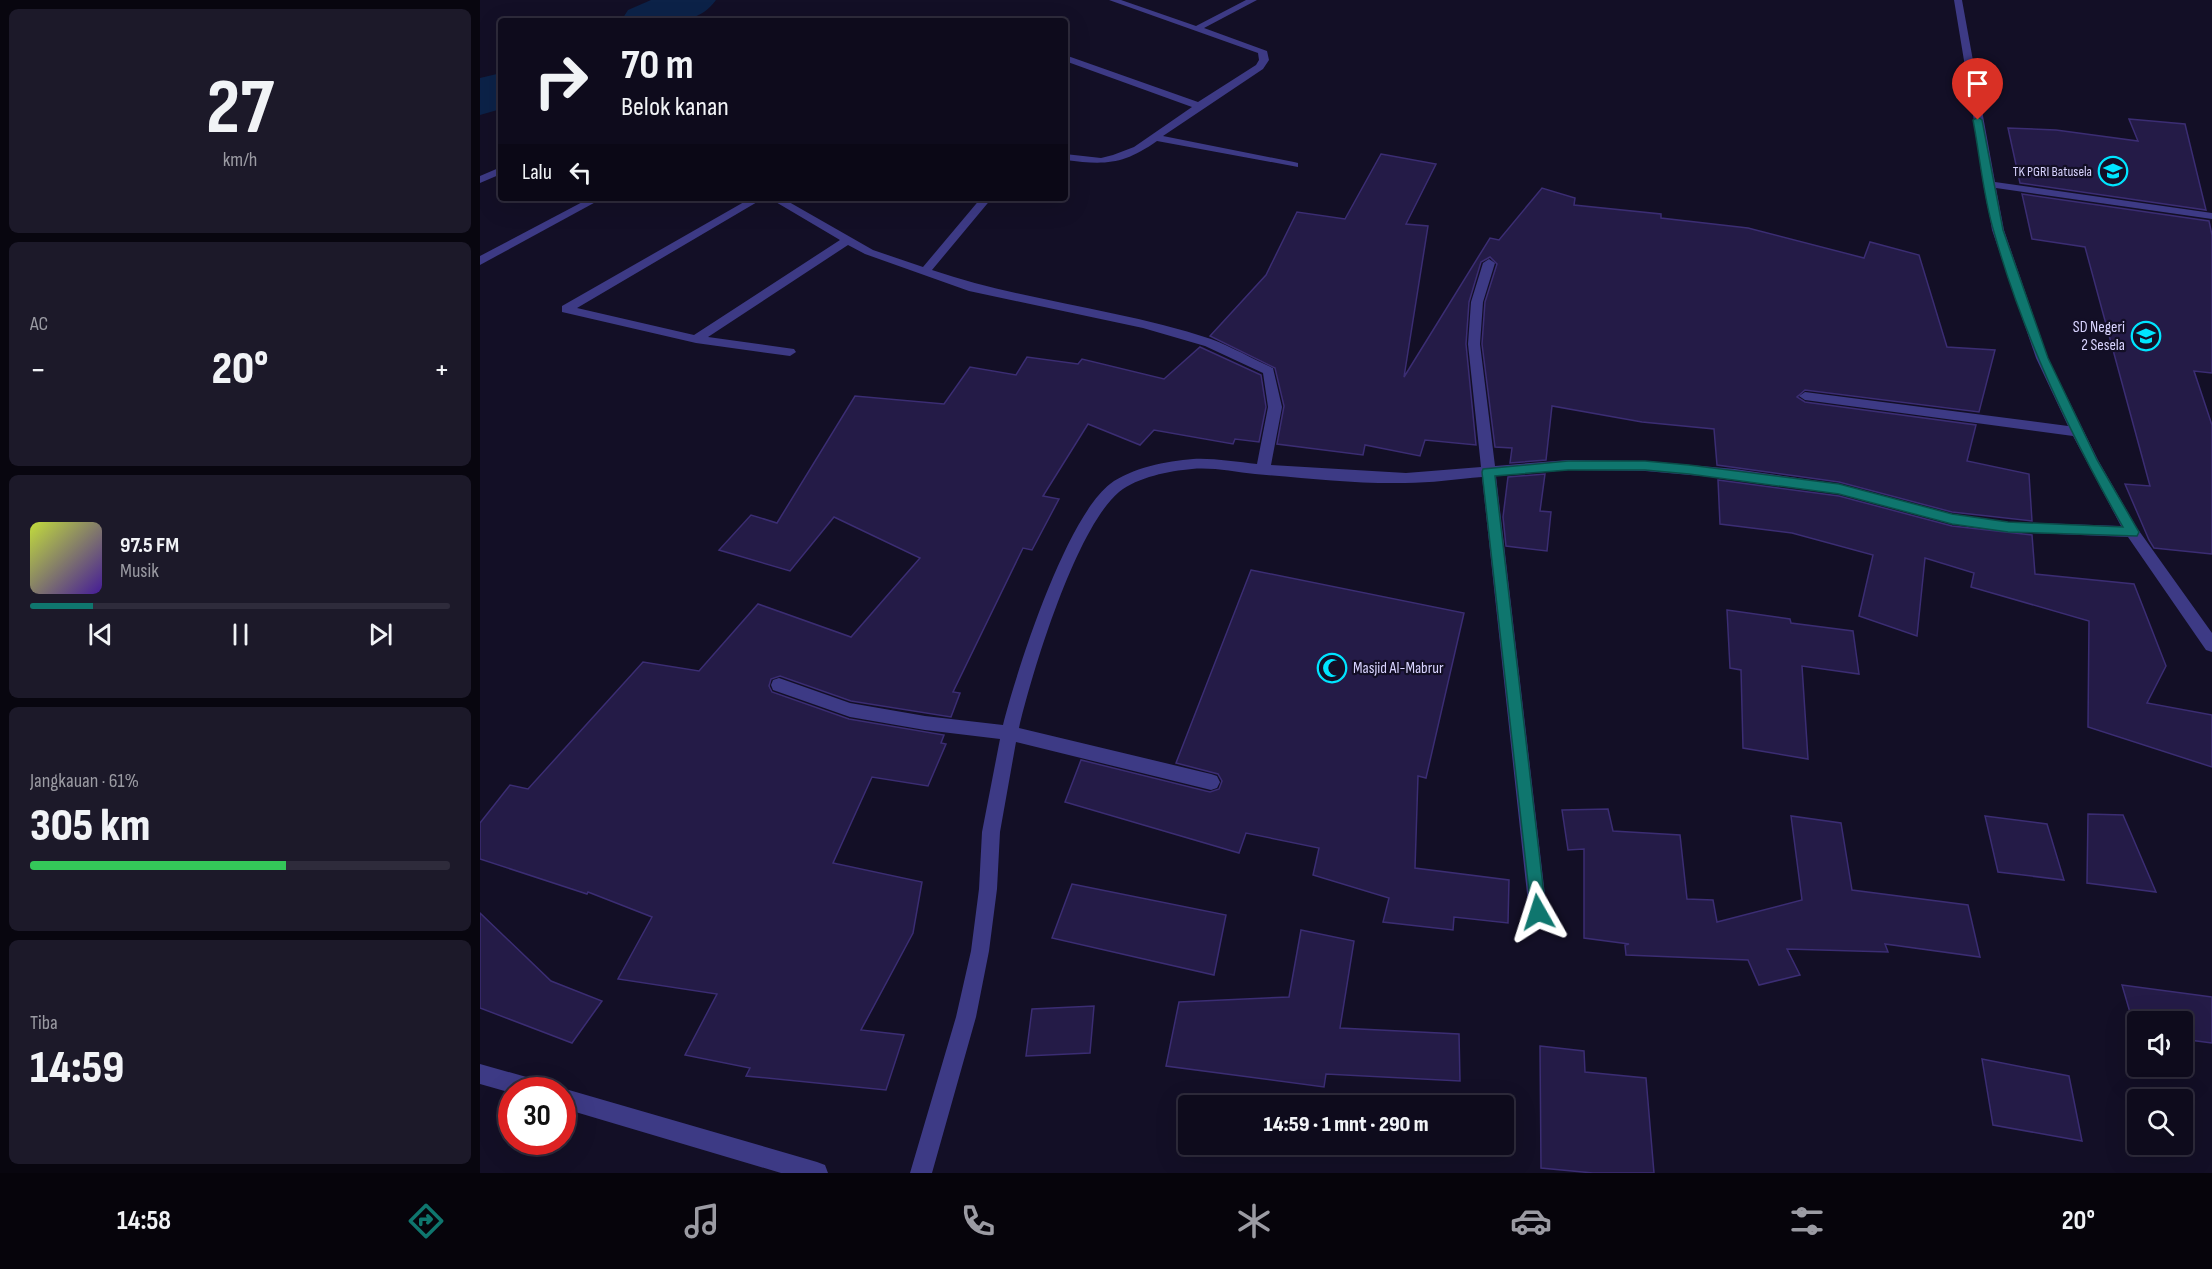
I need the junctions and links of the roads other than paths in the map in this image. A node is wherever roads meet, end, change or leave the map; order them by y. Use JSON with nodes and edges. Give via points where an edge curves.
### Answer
{"nodes":[{"id":1,"x":1113,"y":0,"type":"edge"},
{"id":2,"x":1253,"y":0,"type":"edge"},
{"id":3,"x":1958,"y":0,"type":"edge"},
{"id":4,"x":1198,"y":28,"type":"junction"},
{"id":5,"x":1068,"y":59,"type":"edge"},
{"id":6,"x":1199,"y":106,"type":"junction"},
{"id":7,"x":1154,"y":137,"type":"junction"},
{"id":8,"x":1068,"y":158,"type":"edge"},
{"id":9,"x":1294,"y":165,"type":"dead end"},
{"id":10,"x":498,"y":171,"type":"edge"},
{"id":11,"x":480,"y":180,"type":"edge"},
{"id":12,"x":1989,"y":184,"type":"junction"},
{"id":13,"x":592,"y":201,"type":"edge"},
{"id":14,"x":754,"y":201,"type":"edge"},
{"id":15,"x":779,"y":201,"type":"edge"},
{"id":16,"x":984,"y":201,"type":"edge"},
{"id":17,"x":2212,"y":216,"type":"edge"},
{"id":18,"x":848,"y":240,"type":"junction"},
{"id":19,"x":480,"y":261,"type":"edge"},
{"id":20,"x":1489,"y":263,"type":"dead end"},
{"id":21,"x":925,"y":271,"type":"junction"},
{"id":22,"x":696,"y":339,"type":"junction"},
{"id":23,"x":790,"y":352,"type":"dead end"},
{"id":24,"x":1805,"y":396,"type":"dead end"},
{"id":25,"x":2077,"y":432,"type":"junction"},
{"id":26,"x":1263,"y":469,"type":"junction"},
{"id":27,"x":1488,"y":472,"type":"junction"},
{"id":28,"x":2132,"y":532,"type":"junction"},
{"id":29,"x":2212,"y":645,"type":"edge"},
{"id":30,"x":779,"y":685,"type":"dead end"},
{"id":31,"x":1009,"y":733,"type":"junction"},
{"id":32,"x":1211,"y":782,"type":"dead end"},
{"id":33,"x":1538,"y":912,"type":"dead end"},
{"id":34,"x":480,"y":1074,"type":"edge"},
{"id":35,"x":498,"y":1079,"type":"edge"},
{"id":36,"x":576,"y":1102,"type":"edge"},
{"id":37,"x":817,"y":1173,"type":"edge"},
{"id":38,"x":921,"y":1173,"type":"edge"}],
"edges":[{"from":1,"to":4,"type":"street"},
{"from":2,"to":4,"type":"street"},
{"from":3,"to":12,"type":"street"},
{"from":4,"to":6,"type":"street","via":[[1261,51],[1265,57],[1260,67]]},
{"from":5,"to":6,"type":"street"},
{"from":6,"to":7,"type":"street"},
{"from":7,"to":8,"type":"street","via":[[1116,158],[1087,161]]},
{"from":7,"to":9,"type":"street"},
{"from":10,"to":11,"type":"street"},
{"from":12,"to":17,"type":"street"},
{"from":12,"to":25,"type":"street","via":[[1998,230],[2017,290],[2042,358]]},
{"from":13,"to":19,"type":"street"},
{"from":14,"to":22,"type":"street","via":[[566,309]]},
{"from":15,"to":18,"type":"street"},
{"from":16,"to":21,"type":"street"},
{"from":18,"to":21,"type":"street","via":[[869,252]]},
{"from":18,"to":22,"type":"street"},
{"from":20,"to":27,"type":"street","via":[[1477,302],[1474,344]]},
{"from":21,"to":26,"type":"street","via":[[973,288],[1144,324],[1209,343],[1269,371],[1275,407]]},
{"from":22,"to":23,"type":"street"},
{"from":24,"to":25,"type":"street"},
{"from":25,"to":28,"type":"street"},
{"from":26,"to":27,"type":"street","via":[[1406,478]]},
{"from":26,"to":31,"type":"street","via":[[1194,464],[1163,468],[1133,478],[1103,499],[1056,588]]},
{"from":27,"to":28,"type":"street","via":[[1568,465],[1700,470],[1839,489],[1952,519],[2008,527]]},
{"from":27,"to":33,"type":"street"},
{"from":28,"to":29,"type":"street"},
{"from":30,"to":31,"type":"street","via":[[850,710]]},
{"from":31,"to":32,"type":"street"},
{"from":31,"to":38,"type":"street","via":[[991,832],[980,951],[966,1017]]},
{"from":34,"to":35,"type":"street"},
{"from":36,"to":37,"type":"street"}]}
